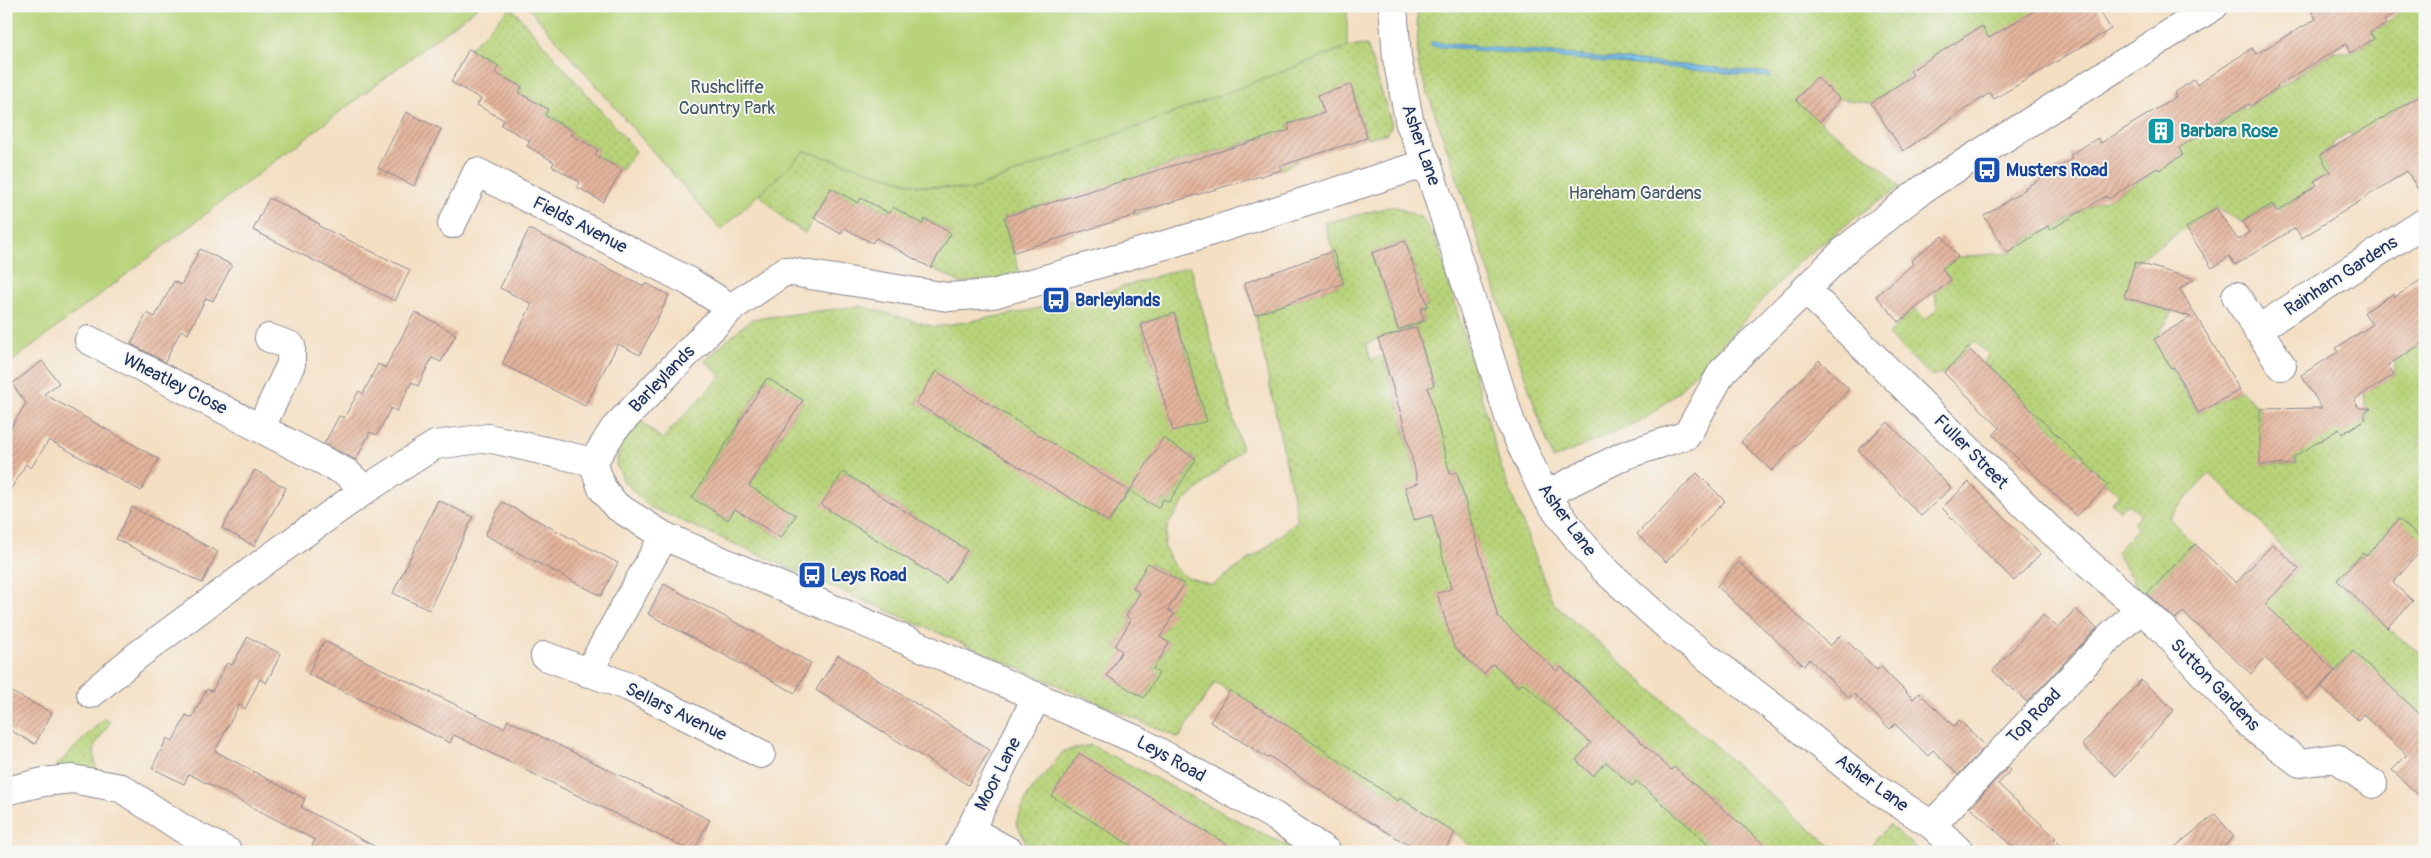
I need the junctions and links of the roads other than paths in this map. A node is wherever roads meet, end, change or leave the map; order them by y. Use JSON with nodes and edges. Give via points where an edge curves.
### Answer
{"nodes":[{"id":1,"x":1393,"y":6,"type":"edge"},
{"id":2,"x":2214,"y":6,"type":"edge"},
{"id":3,"x":1428,"y":163,"type":"junction"},
{"id":4,"x":2425,"y":222,"type":"edge"},
{"id":5,"x":452,"y":224,"type":"dead end"},
{"id":6,"x":1806,"y":290,"type":"junction"},
{"id":7,"x":2236,"y":296,"type":"dead end"},
{"id":8,"x":731,"y":308,"type":"junction"},
{"id":9,"x":2257,"y":330,"type":"junction"},
{"id":10,"x":269,"y":338,"type":"dead end"},
{"id":11,"x":90,"y":340,"type":"dead end"},
{"id":12,"x":2282,"y":366,"type":"dead end"},
{"id":13,"x":261,"y":427,"type":"junction"},
{"id":14,"x":593,"y":462,"type":"junction"},
{"id":15,"x":365,"y":490,"type":"junction"},
{"id":16,"x":1545,"y":495,"type":"junction"},
{"id":17,"x":664,"y":536,"type":"junction"},
{"id":18,"x":2139,"y":610,"type":"junction"},
{"id":19,"x":544,"y":656,"type":"dead end"},
{"id":20,"x":588,"y":673,"type":"junction"},
{"id":21,"x":91,"y":694,"type":"dead end"},
{"id":22,"x":1037,"y":696,"type":"junction"},
{"id":23,"x":761,"y":754,"type":"dead end"},
{"id":24,"x":2373,"y":784,"type":"dead end"},
{"id":25,"x":6,"y":791,"type":"edge"},
{"id":26,"x":1932,"y":825,"type":"junction"},
{"id":27,"x":964,"y":841,"type":"edge"},
{"id":28,"x":228,"y":852,"type":"edge"},
{"id":29,"x":1010,"y":852,"type":"edge"},
{"id":30,"x":1327,"y":852,"type":"edge"},
{"id":31,"x":1960,"y":852,"type":"edge"}],
"edges":[{"from":1,"to":3,"type":"street","name":"Asher Lane","via":[[1397,58],[1410,124]]},
{"from":2,"to":6,"type":"street","via":[[1923,189],[1848,247]]},
{"from":3,"to":8,"type":"street","name":"Barleylands","via":[[1193,237],[993,294],[948,297],[784,271]]},
{"from":3,"to":16,"type":"street","name":"Asher Lane","via":[[1512,426]]},
{"from":4,"to":9,"type":"street","name":"Rainham Gardens"},
{"from":5,"to":8,"type":"street","name":"Fields Avenue","via":[[477,172],[690,282]]},
{"from":6,"to":16,"type":"street","via":[[1722,372],[1687,435],[1625,455]]},
{"from":6,"to":18,"type":"street","name":"Fuller Street","via":[[2048,528]]},
{"from":7,"to":9,"type":"street"},
{"from":8,"to":14,"type":"street","name":"Barleylands","via":[[614,429]]},
{"from":9,"to":12,"type":"street"},
{"from":10,"to":13,"type":"street","via":[[292,346],[291,364]]},
{"from":11,"to":13,"type":"street","name":"Wheatley Close"},
{"from":13,"to":15,"type":"street","name":"Wheatley Close","via":[[347,473]]},
{"from":14,"to":15,"type":"street","via":[[488,438],[435,445]]},
{"from":14,"to":17,"type":"street","name":"Leys Road","via":[[602,488],[616,506]]},
{"from":15,"to":21,"type":"street","via":[[138,655]]},
{"from":16,"to":26,"type":"street","name":"Asher Lane","via":[[1604,569],[1674,632],[1866,782]]},
{"from":17,"to":20,"type":"street"},
{"from":17,"to":22,"type":"street","name":"Leys Road"},
{"from":18,"to":24,"type":"street","name":"Sutton Gardens","via":[[2161,627],[2251,726],[2293,758],[2300,763],[2336,758]]},
{"from":18,"to":26,"type":"street","name":"Top Road","via":[[2074,673]]},
{"from":19,"to":20,"type":"street","name":"Sellars Avenue"},
{"from":20,"to":23,"type":"street","name":"Sellars Avenue","via":[[629,687]]},
{"from":22,"to":27,"type":"street","name":"Moor Lane"},
{"from":22,"to":30,"type":"street","name":"Leys Road","via":[[1137,740],[1274,816]]},
{"from":25,"to":28,"type":"street","via":[[72,779],[122,788],[183,829]]},
{"from":26,"to":31,"type":"street","name":"Asher Lane"},
{"from":27,"to":29,"type":"street"}]}
